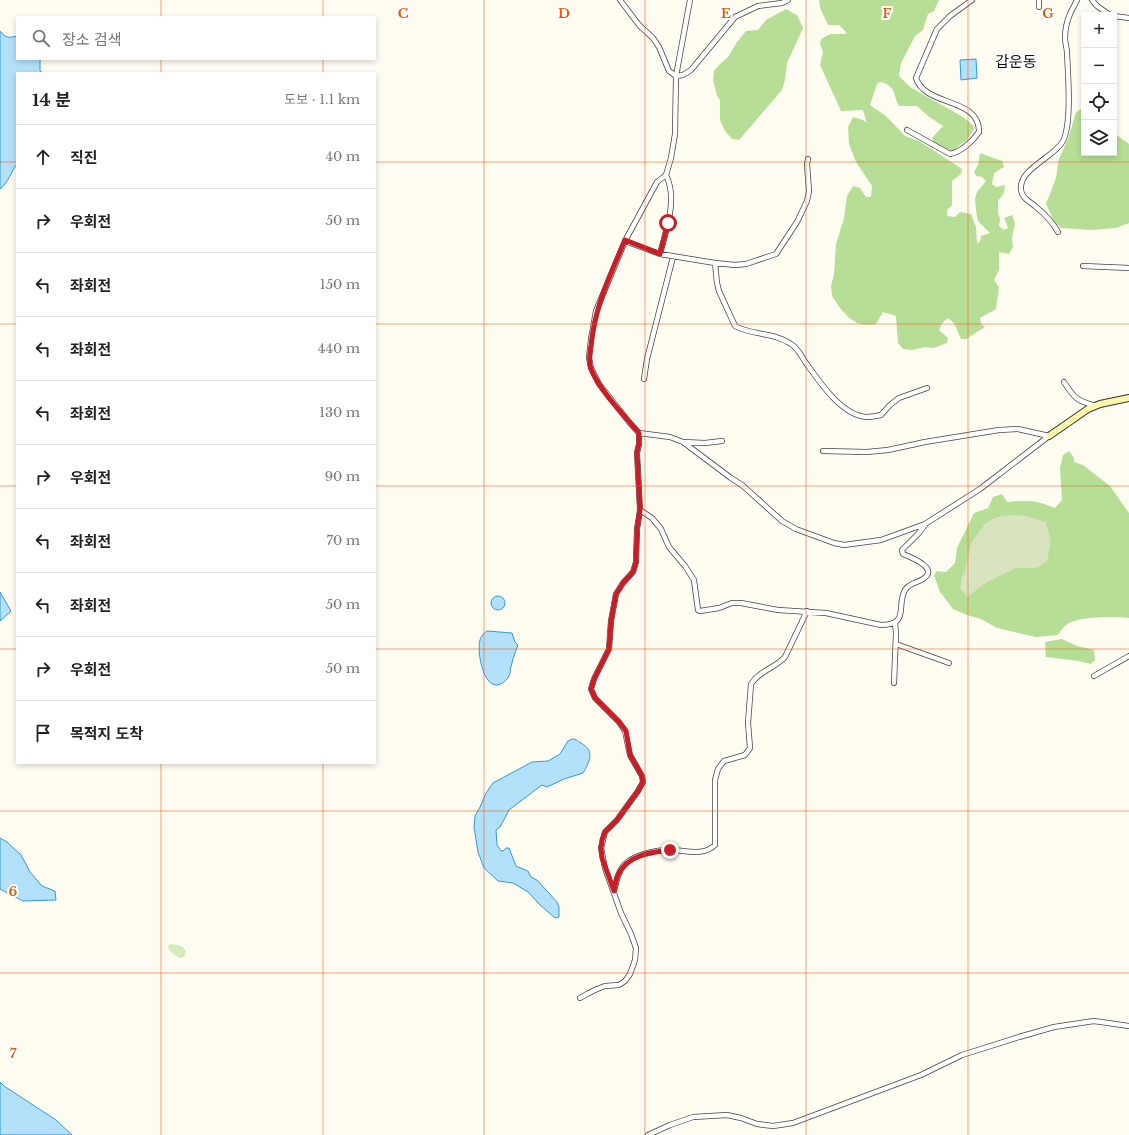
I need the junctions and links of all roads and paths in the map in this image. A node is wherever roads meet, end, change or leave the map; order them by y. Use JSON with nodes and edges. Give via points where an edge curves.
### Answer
{"nodes":[{"id":1,"x":620,"y":0,"type":"edge"},
{"id":2,"x":690,"y":0,"type":"edge"},
{"id":3,"x":788,"y":0,"type":"edge"},
{"id":4,"x":972,"y":0,"type":"edge"},
{"id":5,"x":1039,"y":0,"type":"edge"},
{"id":6,"x":1077,"y":0,"type":"edge"},
{"id":7,"x":1092,"y":0,"type":"edge"},
{"id":8,"x":1039,"y":7,"type":"dead end"},
{"id":9,"x":1106,"y":12,"type":"edge"},
{"id":10,"x":1117,"y":16,"type":"edge"},
{"id":11,"x":1129,"y":18,"type":"edge"},
{"id":12,"x":676,"y":76,"type":"junction"},
{"id":13,"x":907,"y":130,"type":"dead end"},
{"id":14,"x":808,"y":159,"type":"dead end"},
{"id":15,"x":666,"y":175,"type":"junction"},
{"id":16,"x":1058,"y":232,"type":"dead end"},
{"id":17,"x":625,"y":240,"type":"junction"},
{"id":18,"x":660,"y":254,"type":"junction"},
{"id":19,"x":673,"y":257,"type":"junction"},
{"id":20,"x":715,"y":263,"type":"junction"},
{"id":21,"x":1083,"y":266,"type":"dead end"},
{"id":22,"x":1129,"y":268,"type":"edge"},
{"id":23,"x":644,"y":379,"type":"dead end"},
{"id":24,"x":1064,"y":382,"type":"dead end"},
{"id":25,"x":927,"y":388,"type":"dead end"},
{"id":26,"x":1129,"y":398,"type":"edge"},
{"id":27,"x":1096,"y":406,"type":"junction"},
{"id":28,"x":639,"y":433,"type":"junction"},
{"id":29,"x":1049,"y":436,"type":"junction"},
{"id":30,"x":722,"y":441,"type":"dead end"},
{"id":31,"x":683,"y":442,"type":"junction"},
{"id":32,"x":823,"y":451,"type":"dead end"},
{"id":33,"x":640,"y":510,"type":"junction"},
{"id":34,"x":925,"y":524,"type":"junction"},
{"id":35,"x":807,"y":611,"type":"junction"},
{"id":36,"x":895,"y":623,"type":"junction"},
{"id":37,"x":896,"y":644,"type":"junction"},
{"id":38,"x":1129,"y":656,"type":"edge"},
{"id":39,"x":950,"y":663,"type":"dead end"},
{"id":40,"x":1094,"y":676,"type":"dead end"},
{"id":41,"x":894,"y":683,"type":"dead end"},
{"id":42,"x":614,"y":891,"type":"junction"},
{"id":43,"x":580,"y":998,"type":"dead end"},
{"id":44,"x":1129,"y":1026,"type":"edge"},
{"id":45,"x":648,"y":1135,"type":"edge"}],
"edges":[{"from":1,"to":12,"type":"street","via":[[639,25],[653,38],[669,71]]},
{"from":2,"to":12,"type":"street"},
{"from":3,"to":12,"type":"street","via":[[758,6],[734,17],[691,70]]},
{"from":4,"to":13,"type":"street","via":[[936,29],[916,78],[926,92],[966,109],[975,117],[979,132],[958,152],[950,154]]},
{"from":5,"to":8,"type":"street"},
{"from":6,"to":16,"type":"street","via":[[1070,14],[1065,38],[1068,83],[1067,133],[1056,150],[1032,168],[1022,181],[1020,189],[1027,201],[1035,206]]},
{"from":7,"to":9,"type":"street"},
{"from":10,"to":11,"type":"street"},
{"from":12,"to":15,"type":"street","via":[[674,134]]},
{"from":14,"to":20,"type":"street","via":[[807,201],[776,254],[746,264]]},
{"from":15,"to":17,"type":"street","via":[[657,182]]},
{"from":15,"to":18,"type":"street","via":[[671,200]]},
{"from":17,"to":18,"type":"street"},
{"from":17,"to":28,"type":"street","via":[[596,311],[589,358],[599,384]]},
{"from":18,"to":19,"type":"street"},
{"from":19,"to":20,"type":"street"},
{"from":19,"to":23,"type":"street","via":[[648,351]]},
{"from":20,"to":25,"type":"street","via":[[719,291],[736,326],[768,334],[791,344],[798,350],[822,386],[844,407],[857,415],[881,415],[899,398]]},
{"from":21,"to":22,"type":"street"},
{"from":24,"to":27,"type":"street","via":[[1076,399]]},
{"from":26,"to":27,"type":"street"},
{"from":27,"to":29,"type":"street"},
{"from":28,"to":31,"type":"street","via":[[670,437]]},
{"from":28,"to":33,"type":"street","via":[[637,452]]},
{"from":29,"to":32,"type":"street","via":[[1018,430],[999,430],[888,450]]},
{"from":29,"to":34,"type":"street","via":[[980,488]]},
{"from":30,"to":31,"type":"street"},
{"from":31,"to":34,"type":"street","via":[[742,485],[782,521],[834,543],[844,545],[881,540]]},
{"from":33,"to":35,"type":"street","via":[[652,518],[661,529],[669,548],[694,580],[698,610],[712,610],[736,602],[778,610]]},
{"from":33,"to":42,"type":"street","via":[[636,562],[633,572],[616,594],[609,649],[591,689],[595,698],[626,731],[630,755],[643,782],[617,820],[605,832],[602,840],[602,858]]},
{"from":34,"to":36,"type":"street","via":[[902,552],[926,566],[927,573],[925,577],[905,588],[899,619]]},
{"from":35,"to":36,"type":"street","via":[[881,625]]},
{"from":35,"to":42,"type":"street","via":[[785,657],[754,679],[751,684],[748,723],[750,748],[745,755],[724,761],[714,780],[714,845],[711,849],[702,851],[670,850],[634,858],[624,865],[618,875]]},
{"from":36,"to":37,"type":"street"},
{"from":37,"to":39,"type":"street"},
{"from":37,"to":41,"type":"street"},
{"from":38,"to":40,"type":"street"},
{"from":42,"to":43,"type":"street","via":[[636,948],[635,960],[625,981],[619,985],[597,989]]},
{"from":44,"to":45,"type":"street","via":[[1094,1021],[1054,1027],[1019,1037],[974,1051],[921,1075],[793,1123],[773,1126],[727,1115],[693,1117]]}]}
